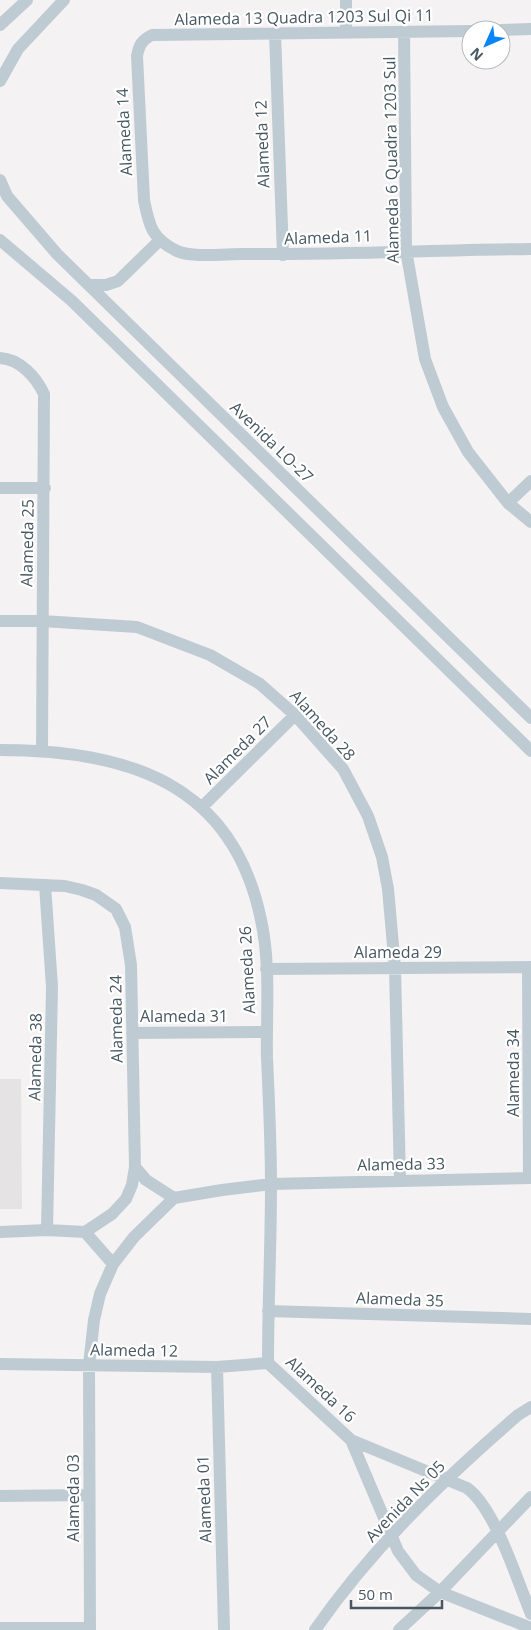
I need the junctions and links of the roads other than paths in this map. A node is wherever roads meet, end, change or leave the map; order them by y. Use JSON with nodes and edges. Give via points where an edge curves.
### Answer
{"nodes":[{"id":1,"x":27,"y":0,"type":"edge"},
{"id":2,"x":64,"y":0,"type":"edge"},
{"id":3,"x":346,"y":0,"type":"edge"},
{"id":4,"x":0,"y":25,"type":"edge"},
{"id":5,"x":531,"y":29,"type":"edge"},
{"id":6,"x":511,"y":30,"type":"edge"},
{"id":7,"x":461,"y":31,"type":"edge"},
{"id":8,"x":346,"y":32,"type":"junction"},
{"id":9,"x":404,"y":32,"type":"junction"},
{"id":10,"x":274,"y":33,"type":"junction"},
{"id":11,"x":141,"y":43,"type":"joint"},
{"id":12,"x":0,"y":81,"type":"edge"},
{"id":13,"x":0,"y":180,"type":"edge"},
{"id":14,"x":148,"y":220,"type":"joint"},
{"id":15,"x":0,"y":240,"type":"edge"},
{"id":16,"x":160,"y":240,"type":"junction"},
{"id":17,"x":531,"y":249,"type":"edge"},
{"id":18,"x":406,"y":250,"type":"junction"},
{"id":19,"x":283,"y":255,"type":"junction"},
{"id":20,"x":89,"y":285,"type":"junction"},
{"id":21,"x":2,"y":358,"type":"edge"},
{"id":22,"x":531,"y":481,"type":"edge"},
{"id":23,"x":0,"y":488,"type":"edge"},
{"id":24,"x":44,"y":488,"type":"junction"},
{"id":25,"x":508,"y":503,"type":"junction"},
{"id":26,"x":531,"y":522,"type":"edge"},
{"id":27,"x":0,"y":621,"type":"edge"},
{"id":28,"x":42,"y":621,"type":"junction"},
{"id":29,"x":295,"y":715,"type":"junction"},
{"id":30,"x":531,"y":718,"type":"edge"},
{"id":31,"x":0,"y":750,"type":"edge"},
{"id":32,"x":42,"y":750,"type":"junction"},
{"id":33,"x":531,"y":751,"type":"edge"},
{"id":34,"x":202,"y":807,"type":"junction"},
{"id":35,"x":0,"y":883,"type":"edge"},
{"id":36,"x":45,"y":885,"type":"junction"},
{"id":37,"x":395,"y":968,"type":"junction"},
{"id":38,"x":530,"y":968,"type":"edge"},
{"id":39,"x":266,"y":969,"type":"junction"},
{"id":40,"x":267,"y":1032,"type":"junction"},
{"id":41,"x":132,"y":1033,"type":"junction"},
{"id":42,"x":135,"y":1168,"type":"junction"},
{"id":43,"x":530,"y":1178,"type":"edge"},
{"id":44,"x":400,"y":1180,"type":"junction"},
{"id":45,"x":271,"y":1184,"type":"junction"},
{"id":46,"x":174,"y":1198,"type":"junction"},
{"id":47,"x":48,"y":1230,"type":"junction"},
{"id":48,"x":0,"y":1232,"type":"edge"},
{"id":49,"x":85,"y":1232,"type":"junction"},
{"id":50,"x":113,"y":1264,"type":"junction"},
{"id":51,"x":268,"y":1311,"type":"junction"},
{"id":52,"x":531,"y":1319,"type":"edge"},
{"id":53,"x":268,"y":1363,"type":"junction"},
{"id":54,"x":0,"y":1364,"type":"edge"},
{"id":55,"x":90,"y":1365,"type":"junction"},
{"id":56,"x":216,"y":1367,"type":"junction"},
{"id":57,"x":531,"y":1407,"type":"edge"},
{"id":58,"x":351,"y":1440,"type":"junction"},
{"id":59,"x":445,"y":1480,"type":"junction"},
{"id":60,"x":89,"y":1495,"type":"junction"},
{"id":61,"x":0,"y":1496,"type":"edge"},
{"id":62,"x":531,"y":1497,"type":"edge"},
{"id":63,"x":497,"y":1532,"type":"junction"},
{"id":64,"x":392,"y":1534,"type":"junction"},
{"id":65,"x":440,"y":1592,"type":"junction"},
{"id":66,"x":531,"y":1614,"type":"edge"},
{"id":67,"x":0,"y":1628,"type":"edge"},
{"id":68,"x":531,"y":1628,"type":"edge"},
{"id":69,"x":90,"y":1629,"type":"edge"},
{"id":70,"x":224,"y":1630,"type":"edge"},
{"id":71,"x":315,"y":1630,"type":"edge"},
{"id":72,"x":398,"y":1630,"type":"edge"}],
"edges":[{"from":1,"to":4,"type":"street"},
{"from":2,"to":12,"type":"street","via":[[18,49]]},
{"from":3,"to":8,"type":"street"},
{"from":5,"to":6,"type":"street"},
{"from":7,"to":9,"type":"street","name":"Alameda 13 Quadra 1203 Sul Qi 11"},
{"from":8,"to":9,"type":"street","name":"Alameda 13 Quadra 1203 Sul Qi 11"},
{"from":8,"to":10,"type":"street","name":"Alameda 13 Quadra 1203 Sul Qi 11"},
{"from":9,"to":18,"type":"street","name":"Alameda 6 Quadra 1203 Sul"},
{"from":10,"to":11,"type":"street","name":"Alameda 13 Quadra 1203 Sul Qi 11","via":[[152,35]]},
{"from":10,"to":19,"type":"street","name":"Alameda 12"},
{"from":11,"to":14,"type":"street","name":"Alameda 14","via":[[137,56],[144,200]]},
{"from":13,"to":20,"type":"street","name":"Avenida LO-27","via":[[20,213]]},
{"from":14,"to":16,"type":"street","name":"Alameda 11"},
{"from":15,"to":33,"type":"street","via":[[78,307]]},
{"from":16,"to":19,"type":"street","name":"Alameda 11","via":[[179,252]]},
{"from":16,"to":20,"type":"street","via":[[118,281]]},
{"from":17,"to":18,"type":"street","name":"Alameda 11"},
{"from":18,"to":19,"type":"street","name":"Alameda 11"},
{"from":18,"to":25,"type":"street","name":"Alameda 6 Quadra 1203 Sul","via":[[425,359],[443,407],[468,452]]},
{"from":20,"to":30,"type":"street","name":"Avenida LO-27"},
{"from":21,"to":24,"type":"street","name":"Alameda 25","via":[[29,371],[44,394]]},
{"from":22,"to":25,"type":"street"},
{"from":23,"to":24,"type":"street"},
{"from":24,"to":28,"type":"street","name":"Alameda 25"},
{"from":25,"to":26,"type":"street","name":"Alameda 6 Quadra 1203 Sul"},
{"from":27,"to":28,"type":"street","name":"Alameda 28"},
{"from":28,"to":29,"type":"street","name":"Alameda 28","via":[[136,627],[210,654],[260,684]]},
{"from":28,"to":32,"type":"street","name":"Alameda 25"},
{"from":29,"to":34,"type":"street","name":"Alameda 27"},
{"from":29,"to":37,"type":"street","name":"Alameda 28","via":[[343,769],[368,816],[382,857],[388,889]]},
{"from":31,"to":32,"type":"street","name":"Alameda 26"},
{"from":32,"to":34,"type":"street","name":"Alameda 26","via":[[112,760],[169,785]]},
{"from":34,"to":39,"type":"street","name":"Alameda 26","via":[[243,862],[262,921]]},
{"from":35,"to":36,"type":"street","name":"Alameda 24"},
{"from":36,"to":41,"type":"street","name":"Alameda 24","via":[[82,890],[116,909],[125,926],[128,942]]},
{"from":36,"to":47,"type":"street","name":"Alameda 38","via":[[52,987]]},
{"from":37,"to":38,"type":"street","name":"Alameda 29"},
{"from":37,"to":39,"type":"street","name":"Alameda 29"},
{"from":37,"to":44,"type":"street","name":"Alameda 28"},
{"from":38,"to":43,"type":"street","name":"Alameda 34"},
{"from":39,"to":40,"type":"street","name":"Alameda 26"},
{"from":40,"to":41,"type":"street","name":"Alameda 31"},
{"from":40,"to":45,"type":"street","name":"Alameda 26"},
{"from":41,"to":42,"type":"street","name":"Alameda 24"},
{"from":42,"to":46,"type":"street","via":[[146,1180]]},
{"from":42,"to":49,"type":"street","name":"Alameda 24","via":[[126,1199],[112,1214]]},
{"from":43,"to":44,"type":"street","name":"Alameda 33"},
{"from":44,"to":45,"type":"street","name":"Alameda 33"},
{"from":45,"to":46,"type":"street","name":"Alameda 33"},
{"from":45,"to":51,"type":"street","name":"Alameda 26"},
{"from":46,"to":50,"type":"street","name":"Alameda 03","via":[[134,1237]]},
{"from":47,"to":48,"type":"street"},
{"from":47,"to":49,"type":"street"},
{"from":49,"to":50,"type":"street"},
{"from":50,"to":55,"type":"street","name":"Alameda 03","via":[[100,1294]]},
{"from":51,"to":52,"type":"street","name":"Alameda 35"},
{"from":51,"to":53,"type":"street","name":"Alameda 26"},
{"from":53,"to":56,"type":"street","name":"Alameda 12"},
{"from":53,"to":58,"type":"street","name":"Alameda 16"},
{"from":54,"to":55,"type":"street","name":"Alameda 12"},
{"from":55,"to":56,"type":"street","name":"Alameda 12"},
{"from":55,"to":60,"type":"street","name":"Alameda 03"},
{"from":56,"to":70,"type":"street","name":"Alameda 01"},
{"from":57,"to":59,"type":"street","name":"Avenida Ns 05"},
{"from":58,"to":59,"type":"street","name":"Alameda 16"},
{"from":58,"to":64,"type":"street","name":"Alameda 16"},
{"from":59,"to":63,"type":"street","name":"Alameda 16","via":[[476,1494]]},
{"from":59,"to":64,"type":"street","name":"Avenida Ns 05"},
{"from":60,"to":61,"type":"street"},
{"from":60,"to":69,"type":"street","name":"Alameda 03"},
{"from":62,"to":63,"type":"street"},
{"from":63,"to":65,"type":"street"},
{"from":63,"to":66,"type":"street","name":"Alameda 16"},
{"from":64,"to":65,"type":"street","name":"Alameda 16","via":[[405,1564]]},
{"from":64,"to":71,"type":"street","name":"Avenida Ns 05"},
{"from":65,"to":68,"type":"street","name":"Alameda 16"},
{"from":65,"to":72,"type":"street"},
{"from":67,"to":69,"type":"street"}]}
